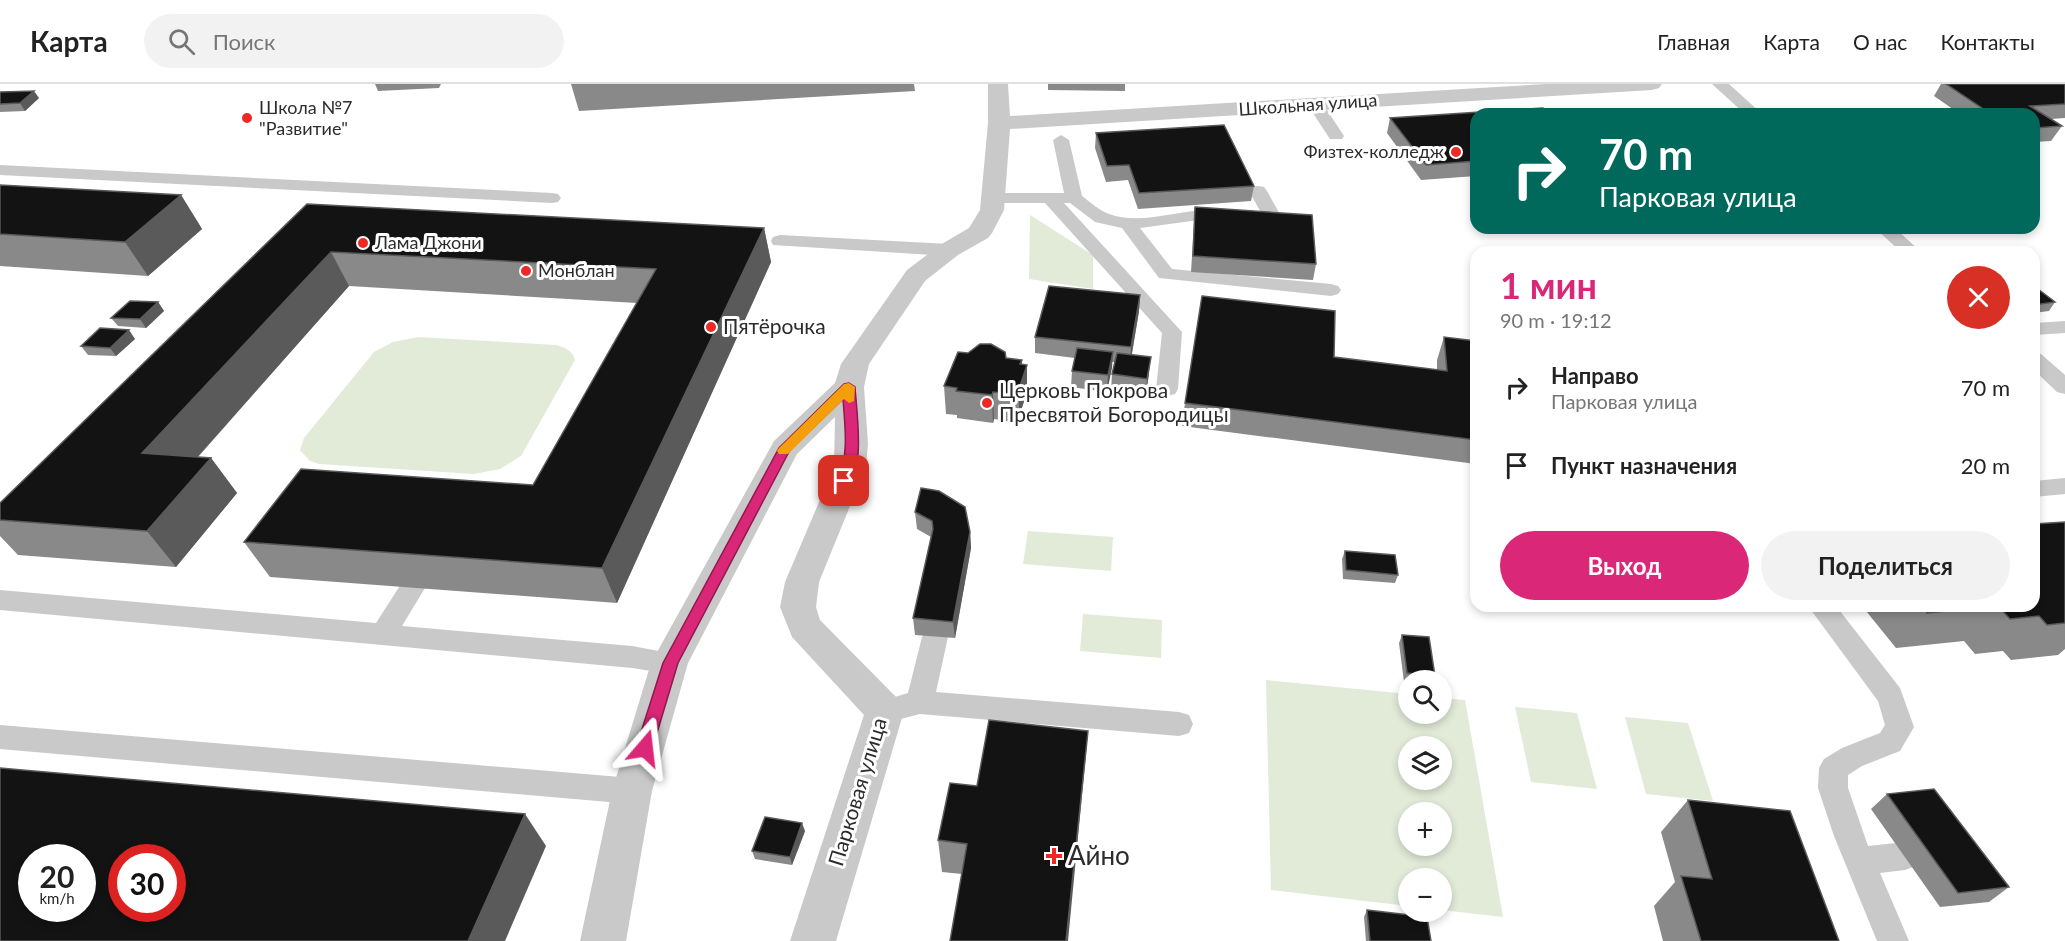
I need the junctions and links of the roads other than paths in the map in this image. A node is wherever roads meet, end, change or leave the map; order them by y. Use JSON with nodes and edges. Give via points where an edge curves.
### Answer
{"nodes":[{"id":1,"x":998,"y":84,"type":"edge"},
{"id":2,"x":1652,"y":84,"type":"edge"},
{"id":3,"x":1720,"y":84,"type":"edge"},
{"id":4,"x":1537,"y":87,"type":"edge"},
{"id":5,"x":1315,"y":104,"type":"junction"},
{"id":6,"x":1747,"y":108,"type":"edge"},
{"id":7,"x":999,"y":123,"type":"junction"},
{"id":8,"x":1336,"y":136,"type":"dead end"},
{"id":9,"x":1060,"y":140,"type":"dead end"},
{"id":10,"x":0,"y":170,"type":"edge"},
{"id":11,"x":344,"y":187,"type":"junction"},
{"id":12,"x":1258,"y":190,"type":"dead end"},
{"id":13,"x":552,"y":198,"type":"dead end"},
{"id":14,"x":993,"y":198,"type":"junction"},
{"id":15,"x":1050,"y":198,"type":"junction"},
{"id":16,"x":1074,"y":198,"type":"junction"},
{"id":17,"x":321,"y":210,"type":"edge"},
{"id":18,"x":1273,"y":218,"type":"junction"},
{"id":19,"x":1296,"y":219,"type":"edge"},
{"id":20,"x":1128,"y":224,"type":"junction"},
{"id":21,"x":1891,"y":234,"type":"edge"},
{"id":22,"x":780,"y":241,"type":"dead end"},
{"id":23,"x":1905,"y":246,"type":"edge"},
{"id":24,"x":949,"y":250,"type":"junction"},
{"id":25,"x":1331,"y":290,"type":"dead end"},
{"id":26,"x":2065,"y":327,"type":"edge"},
{"id":27,"x":2040,"y":329,"type":"edge"},
{"id":28,"x":2040,"y":364,"type":"edge"},
{"id":29,"x":849,"y":387,"type":"junction"},
{"id":30,"x":2065,"y":387,"type":"edge"},
{"id":31,"x":1167,"y":389,"type":"dead end"},
{"id":32,"x":2065,"y":486,"type":"edge"},
{"id":33,"x":2040,"y":488,"type":"edge"},
{"id":34,"x":412,"y":588,"type":"edge"},
{"id":35,"x":0,"y":600,"type":"edge"},
{"id":36,"x":1826,"y":612,"type":"edge"},
{"id":37,"x":382,"y":635,"type":"junction"},
{"id":38,"x":935,"y":637,"type":"edge"},
{"id":39,"x":670,"y":663,"type":"junction"},
{"id":40,"x":902,"y":706,"type":"junction"},
{"id":41,"x":1179,"y":724,"type":"dead end"},
{"id":42,"x":0,"y":737,"type":"edge"},
{"id":43,"x":632,"y":791,"type":"junction"},
{"id":44,"x":1905,"y":856,"type":"dead end"},
{"id":45,"x":1860,"y":861,"type":"junction"},
{"id":46,"x":603,"y":941,"type":"edge"},
{"id":47,"x":813,"y":941,"type":"edge"},
{"id":48,"x":1893,"y":941,"type":"edge"}],
"edges":[{"from":1,"to":7,"type":"street","name":"Парковая улица"},
{"from":2,"to":4,"type":"street","name":"Школьная улица"},
{"from":3,"to":6,"type":"lane"},
{"from":4,"to":5,"type":"street","name":"Школьная улица"},
{"from":5,"to":7,"type":"street","name":"Школьная улица"},
{"from":5,"to":8,"type":"lane"},
{"from":7,"to":14,"type":"street","name":"Парковая улица"},
{"from":9,"to":16,"type":"lane"},
{"from":10,"to":11,"type":"lane"},
{"from":11,"to":13,"type":"lane"},
{"from":11,"to":17,"type":"lane"},
{"from":12,"to":18,"type":"lane"},
{"from":14,"to":15,"type":"lane"},
{"from":14,"to":24,"type":"street","name":"Парковая улица","via":[[992,210],[980,233]]},
{"from":15,"to":16,"type":"lane"},
{"from":15,"to":31,"type":"lane","via":[[1172,332]]},
{"from":16,"to":20,"type":"lane","via":[[1101,218]]},
{"from":18,"to":19,"type":"lane"},
{"from":18,"to":20,"type":"lane","via":[[1199,215]]},
{"from":20,"to":25,"type":"lane","via":[[1166,274]]},
{"from":21,"to":23,"type":"lane"},
{"from":22,"to":24,"type":"lane"},
{"from":24,"to":29,"type":"street","name":"Парковая улица","via":[[916,276],[855,364]]},
{"from":26,"to":27,"type":"lane"},
{"from":28,"to":30,"type":"lane"},
{"from":29,"to":39,"type":"street","via":[[785,448]]},
{"from":29,"to":40,"type":"street","name":"Парковая улица","via":[[850,468],[802,582],[798,607],[805,627]]},
{"from":32,"to":33,"type":"lane"},
{"from":34,"to":37,"type":"lane"},
{"from":35,"to":37,"type":"lane"},
{"from":36,"to":45,"type":"lane","via":[[1890,696],[1900,728],[1890,742],[1834,768],[1833,788]]},
{"from":37,"to":39,"type":"lane"},
{"from":38,"to":40,"type":"lane"},
{"from":39,"to":43,"type":"street"},
{"from":40,"to":41,"type":"lane"},
{"from":40,"to":47,"type":"street","name":"Парковая улица"},
{"from":42,"to":43,"type":"lane"},
{"from":43,"to":46,"type":"street"},
{"from":44,"to":45,"type":"lane"},
{"from":45,"to":48,"type":"lane"}]}
